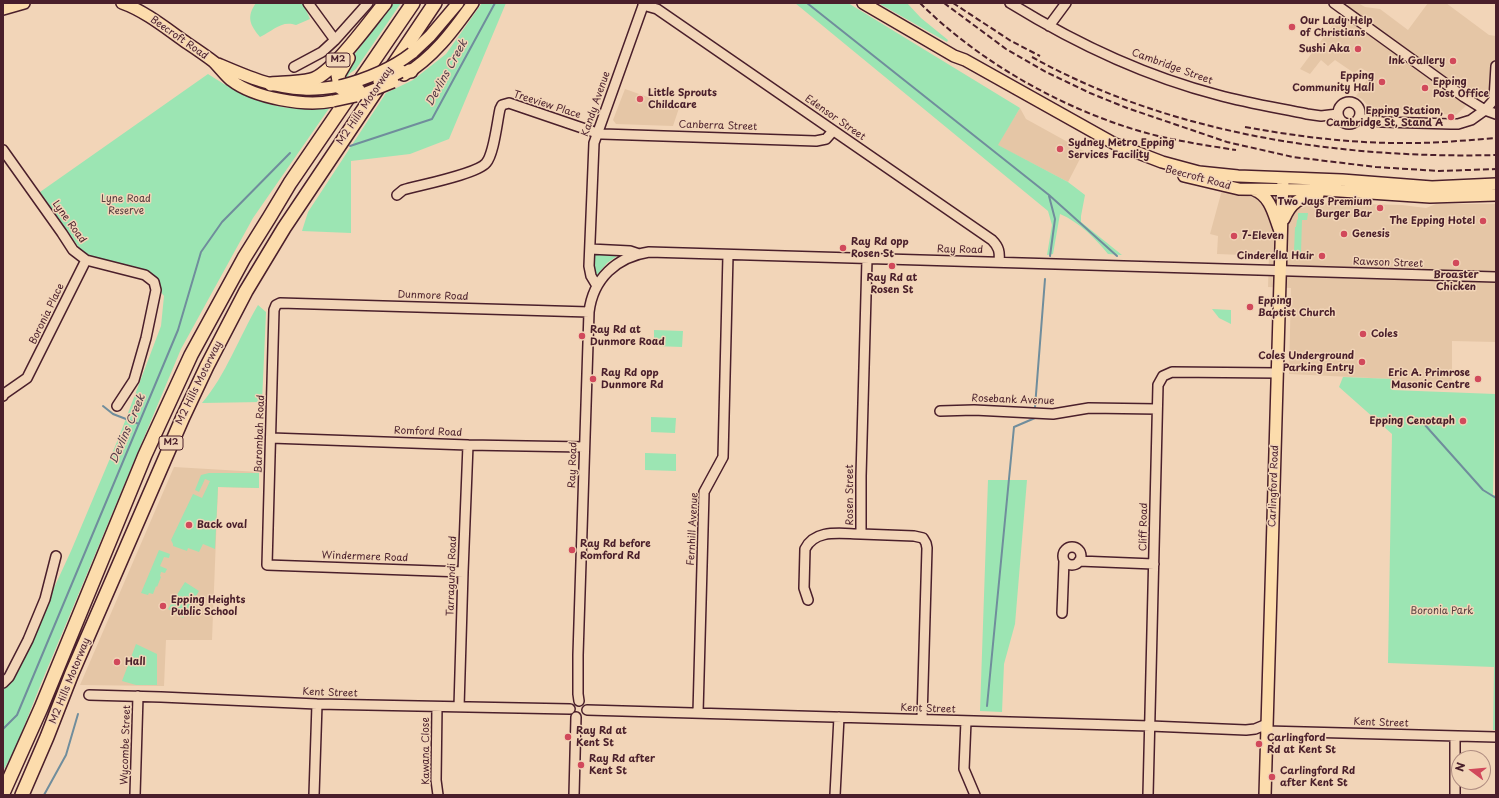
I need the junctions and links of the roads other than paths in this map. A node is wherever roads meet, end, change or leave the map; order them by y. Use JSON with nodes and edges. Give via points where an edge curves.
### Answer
{"nodes":[{"id":1,"x":24,"y":3,"type":"edge"},
{"id":2,"x":122,"y":3,"type":"edge"},
{"id":3,"x":308,"y":3,"type":"edge"},
{"id":4,"x":368,"y":3,"type":"edge"},
{"id":5,"x":386,"y":3,"type":"edge"},
{"id":6,"x":413,"y":3,"type":"edge"},
{"id":7,"x":435,"y":3,"type":"edge"},
{"id":8,"x":458,"y":3,"type":"edge"},
{"id":9,"x":473,"y":3,"type":"edge"},
{"id":10,"x":863,"y":3,"type":"edge"},
{"id":11,"x":1010,"y":3,"type":"edge"},
{"id":12,"x":1066,"y":3,"type":"edge"},
{"id":13,"x":1334,"y":3,"type":"edge"},
{"id":14,"x":643,"y":4,"type":"edge"},
{"id":15,"x":3,"y":9,"type":"edge"},
{"id":16,"x":1048,"y":26,"type":"junction"},
{"id":17,"x":335,"y":40,"type":"junction"},
{"id":18,"x":954,"y":56,"type":"junction"},
{"id":19,"x":214,"y":62,"type":"junction"},
{"id":20,"x":1496,"y":66,"type":"edge"},
{"id":21,"x":294,"y":68,"type":"dead end"},
{"id":22,"x":402,"y":74,"type":"junction"},
{"id":23,"x":271,"y":84,"type":"junction"},
{"id":24,"x":340,"y":86,"type":"junction"},
{"id":25,"x":1485,"y":110,"type":"junction"},
{"id":26,"x":1338,"y":114,"type":"junction"},
{"id":27,"x":1496,"y":114,"type":"edge"},
{"id":28,"x":1359,"y":118,"type":"junction"},
{"id":29,"x":833,"y":131,"type":"junction"},
{"id":30,"x":597,"y":133,"type":"junction"},
{"id":31,"x":3,"y":150,"type":"edge"},
{"id":32,"x":1283,"y":178,"type":"junction"},
{"id":33,"x":1496,"y":184,"type":"edge"},
{"id":34,"x":1247,"y":190,"type":"junction"},
{"id":35,"x":1283,"y":190,"type":"junction"},
{"id":36,"x":1346,"y":192,"type":"junction"},
{"id":37,"x":397,"y":195,"type":"dead end"},
{"id":38,"x":1496,"y":195,"type":"edge"},
{"id":39,"x":1281,"y":236,"type":"junction"},
{"id":40,"x":590,"y":249,"type":"junction"},
{"id":41,"x":639,"y":254,"type":"junction"},
{"id":42,"x":728,"y":255,"type":"junction"},
{"id":43,"x":867,"y":259,"type":"junction"},
{"id":44,"x":86,"y":260,"type":"junction"},
{"id":45,"x":999,"y":262,"type":"junction"},
{"id":46,"x":1280,"y":271,"type":"junction"},
{"id":47,"x":1496,"y":277,"type":"edge"},
{"id":48,"x":597,"y":286,"type":"junction"},
{"id":49,"x":276,"y":305,"type":"joint"},
{"id":50,"x":589,"y":312,"type":"junction"},
{"id":51,"x":1277,"y":373,"type":"junction"},
{"id":52,"x":3,"y":396,"type":"edge"},
{"id":53,"x":117,"y":406,"type":"dead end"},
{"id":54,"x":1157,"y":409,"type":"junction"},
{"id":55,"x":940,"y":411,"type":"dead end"},
{"id":56,"x":271,"y":438,"type":"junction"},
{"id":57,"x":468,"y":445,"type":"junction"},
{"id":58,"x":584,"y":447,"type":"junction"},
{"id":59,"x":861,"y":534,"type":"junction"},
{"id":60,"x":56,"y":556,"type":"dead end"},
{"id":61,"x":1064,"y":561,"type":"junction"},
{"id":62,"x":1079,"y":561,"type":"junction"},
{"id":63,"x":1154,"y":564,"type":"junction"},
{"id":64,"x":267,"y":565,"type":"joint"},
{"id":65,"x":463,"y":572,"type":"junction"},
{"id":66,"x":808,"y":600,"type":"dead end"},
{"id":67,"x":1062,"y":613,"type":"dead end"},
{"id":68,"x":3,"y":683,"type":"edge"},
{"id":69,"x":89,"y":695,"type":"dead end"},
{"id":70,"x":138,"y":696,"type":"junction"},
{"id":71,"x":579,"y":701,"type":"junction"},
{"id":72,"x":317,"y":704,"type":"junction"},
{"id":73,"x":437,"y":707,"type":"junction"},
{"id":74,"x":459,"y":707,"type":"junction"},
{"id":75,"x":570,"y":709,"type":"junction"},
{"id":76,"x":587,"y":710,"type":"junction"},
{"id":77,"x":698,"y":713,"type":"junction"},
{"id":78,"x":576,"y":717,"type":"junction"},
{"id":79,"x":839,"y":717,"type":"junction"},
{"id":80,"x":922,"y":719,"type":"junction"},
{"id":81,"x":966,"y":721,"type":"junction"},
{"id":82,"x":1150,"y":726,"type":"junction"},
{"id":83,"x":1266,"y":727,"type":"junction"},
{"id":84,"x":1455,"y":736,"type":"junction"},
{"id":85,"x":1496,"y":737,"type":"edge"},
{"id":86,"x":3,"y":793,"type":"edge"},
{"id":87,"x":22,"y":795,"type":"edge"},
{"id":88,"x":135,"y":795,"type":"edge"},
{"id":89,"x":314,"y":795,"type":"edge"},
{"id":90,"x":438,"y":795,"type":"edge"},
{"id":91,"x":574,"y":795,"type":"edge"},
{"id":92,"x":835,"y":795,"type":"edge"},
{"id":93,"x":975,"y":795,"type":"edge"},
{"id":94,"x":1148,"y":795,"type":"edge"},
{"id":95,"x":1265,"y":795,"type":"edge"},
{"id":96,"x":1455,"y":795,"type":"edge"}],
"edges":[{"from":1,"to":15,"type":"main road"},
{"from":2,"to":19,"type":"main road","name":"Beecroft Road","via":[[144,14]]},
{"from":3,"to":17,"type":"street"},
{"from":4,"to":17,"type":"street"},
{"from":5,"to":23,"type":"highway","number":"M2","via":[[324,74],[311,80]]},
{"from":5,"to":24,"type":"highway","number":"M2","via":[[342,66],[338,75]]},
{"from":6,"to":86,"type":"highway","name":"M2 Hills Motorway","number":"M2","via":[[272,212],[191,355],[145,455],[44,702]]},
{"from":7,"to":87,"type":"highway","name":"M2 Hills Motorway","number":"M2","via":[[264,259],[217,346],[170,446]]},
{"from":8,"to":24,"type":"main road","name":"Beecroft Road","bridge":true,"via":[[412,53],[386,70]]},
{"from":9,"to":22,"type":"main road","name":"Beecroft Road","via":[[431,55]]},
{"from":10,"to":18,"type":"main road","name":"Beecroft Road"},
{"from":11,"to":16,"type":"street","name":"Cambridge Street"},
{"from":12,"to":16,"type":"street"},
{"from":13,"to":25,"type":"street"},
{"from":14,"to":29,"type":"street","name":"Edensor Street","via":[[657,9]]},
{"from":14,"to":30,"type":"street","name":"Kandy Avenue"},
{"from":16,"to":26,"type":"street","name":"Cambridge Street","via":[[1143,70],[1218,95],[1307,114]]},
{"from":17,"to":21,"type":"street","via":[[322,52]]},
{"from":18,"to":32,"type":"main road","name":"Beecroft Road","via":[[1104,138],[1139,153],[1199,172]]},
{"from":18,"to":34,"type":"main road","name":"Beecroft Road","via":[[963,66],[1112,150],[1184,176]]},
{"from":19,"to":22,"type":"main road","name":"Beecroft Road","bridge":true,"via":[[231,80],[252,91],[289,101],[314,103],[360,95]]},
{"from":19,"to":23,"type":"main road","name":"Beecroft Road"},
{"from":20,"to":25,"type":"street","via":[[1494,99]]},
{"from":22,"to":24,"type":"highway","bridge":true,"via":[[358,90],[346,91]]},
{"from":23,"to":24,"type":"main road","name":"Beecroft Road","via":[[304,89]]},
{"from":25,"to":27,"type":"street"},
{"from":25,"to":28,"type":"street","via":[[1471,120],[1458,124],[1382,122]]},
{"from":26,"to":28,"type":"street","via":[[1347,124],[1354,123]]},
{"from":26,"to":28,"type":"street","via":[[1342,104],[1352,102],[1360,108]]},
{"from":29,"to":30,"type":"street","name":"Canberra Street","via":[[826,139],[816,140]]},
{"from":29,"to":45,"type":"street","name":"Edensor Street","via":[[992,240],[1000,252]]},
{"from":30,"to":37,"type":"street","name":"Treeview Place","via":[[513,104],[505,104],[500,109],[486,164],[475,171],[403,190]]},
{"from":30,"to":40,"type":"street","name":"Kandy Avenue","via":[[594,143]]},
{"from":31,"to":44,"type":"street","name":"Lyne Road","via":[[72,250]]},
{"from":32,"to":33,"type":"main road","name":"Beecroft Road","via":[[1432,187]]},
{"from":32,"to":35,"type":"main road","name":"Carlingford Road"},
{"from":34,"to":35,"type":"main road","name":"Beecroft Road"},
{"from":34,"to":39,"type":"main road","via":[[1255,190],[1264,196]]},
{"from":35,"to":36,"type":"main road","name":"Beecroft Road"},
{"from":35,"to":39,"type":"main road","name":"Carlingford Road"},
{"from":36,"to":38,"type":"main road","name":"Beecroft Road","via":[[1430,197]]},
{"from":36,"to":39,"type":"main road","via":[[1309,196],[1296,201],[1286,216]]},
{"from":39,"to":46,"type":"main road","name":"Carlingford Road"},
{"from":40,"to":41,"type":"street","name":"Ray Road","via":[[630,251]]},
{"from":40,"to":48,"type":"street","name":"Kandy Avenue","via":[[589,272]]},
{"from":41,"to":42,"type":"street","name":"Ray Road","via":[[656,252]]},
{"from":41,"to":48,"type":"street","name":"Ray Road","via":[[613,266]]},
{"from":42,"to":43,"type":"street","name":"Ray Road"},
{"from":42,"to":77,"type":"street","name":"Fernhill Avenue","via":[[724,457],[704,492]]},
{"from":43,"to":45,"type":"street","name":"Ray Road"},
{"from":43,"to":59,"type":"street","name":"Rosen Street","via":[[860,476]]},
{"from":44,"to":52,"type":"street","name":"Boronia Place","via":[[27,378]]},
{"from":44,"to":53,"type":"street","name":"Lyne Road","via":[[145,275],[154,282],[156,290],[134,380]]},
{"from":45,"to":46,"type":"street","name":"Ray Road"},
{"from":46,"to":47,"type":"street","name":"Rawson Street"},
{"from":46,"to":51,"type":"main road","name":"Carlingford Road"},
{"from":48,"to":50,"type":"street","name":"Ray Road"},
{"from":49,"to":50,"type":"street","name":"Dunmore Road","via":[[280,303]]},
{"from":49,"to":56,"type":"street","name":"Barombah Road"},
{"from":50,"to":58,"type":"street","name":"Ray Road"},
{"from":51,"to":54,"type":"street","name":"Cliff Road","via":[[1167,373],[1158,385]]},
{"from":51,"to":83,"type":"main road","name":"Carlingford Road"},
{"from":54,"to":55,"type":"street","name":"Rosebank Avenue","via":[[1089,408],[1053,414]]},
{"from":54,"to":63,"type":"street","name":"Cliff Road"},
{"from":56,"to":57,"type":"street","name":"Romford Road"},
{"from":56,"to":64,"type":"street","name":"Barombah Road"},
{"from":57,"to":58,"type":"street","name":"Romford Road"},
{"from":57,"to":65,"type":"street","name":"Tarragundi Road"},
{"from":58,"to":71,"type":"street","name":"Ray Road"},
{"from":59,"to":66,"type":"street","via":[[824,534],[810,541],[805,549],[804,573],[804,588]]},
{"from":59,"to":80,"type":"street","name":"Rosen Street","via":[[914,536],[923,538],[926,543]]},
{"from":60,"to":68,"type":"street","via":[[45,599],[28,640],[9,677]]},
{"from":61,"to":62,"type":"street","via":[[1073,565]]},
{"from":61,"to":62,"type":"street","via":[[1064,552],[1071,547],[1079,551]]},
{"from":61,"to":67,"type":"street"},
{"from":62,"to":63,"type":"street"},
{"from":63,"to":82,"type":"street","name":"Cliff Road"},
{"from":64,"to":65,"type":"street","name":"Windermere Road"},
{"from":65,"to":74,"type":"street","name":"Tarragundi Road"},
{"from":69,"to":70,"type":"street","name":"Kent Street"},
{"from":70,"to":72,"type":"street","name":"Kent Street"},
{"from":70,"to":88,"type":"street","name":"Wycombe Street"},
{"from":71,"to":75,"type":"street","via":[[574,702]]},
{"from":71,"to":76,"type":"street","via":[[586,705]]},
{"from":72,"to":73,"type":"street","name":"Kent Street"},
{"from":72,"to":89,"type":"street"},
{"from":73,"to":74,"type":"street","name":"Kent Street"},
{"from":73,"to":90,"type":"street","name":"Kawana Close"},
{"from":74,"to":75,"type":"street","name":"Kent Street"},
{"from":75,"to":78,"type":"street"},
{"from":76,"to":77,"type":"street","name":"Kent Street"},
{"from":76,"to":78,"type":"street","via":[[584,716]]},
{"from":77,"to":79,"type":"street","name":"Kent Street"},
{"from":78,"to":91,"type":"street"},
{"from":79,"to":80,"type":"street","name":"Kent Street"},
{"from":79,"to":92,"type":"street"},
{"from":80,"to":81,"type":"street","name":"Kent Street"},
{"from":81,"to":82,"type":"street","name":"Kent Street"},
{"from":81,"to":93,"type":"street","via":[[964,769]]},
{"from":82,"to":83,"type":"street","name":"Kent Street","via":[[1246,730]]},
{"from":82,"to":94,"type":"street","name":"Cliff Road"},
{"from":83,"to":84,"type":"street","name":"Kent Street"},
{"from":83,"to":95,"type":"main road","name":"Carlingford Road"},
{"from":84,"to":85,"type":"street","name":"Kent Street"},
{"from":84,"to":96,"type":"street"}]}
